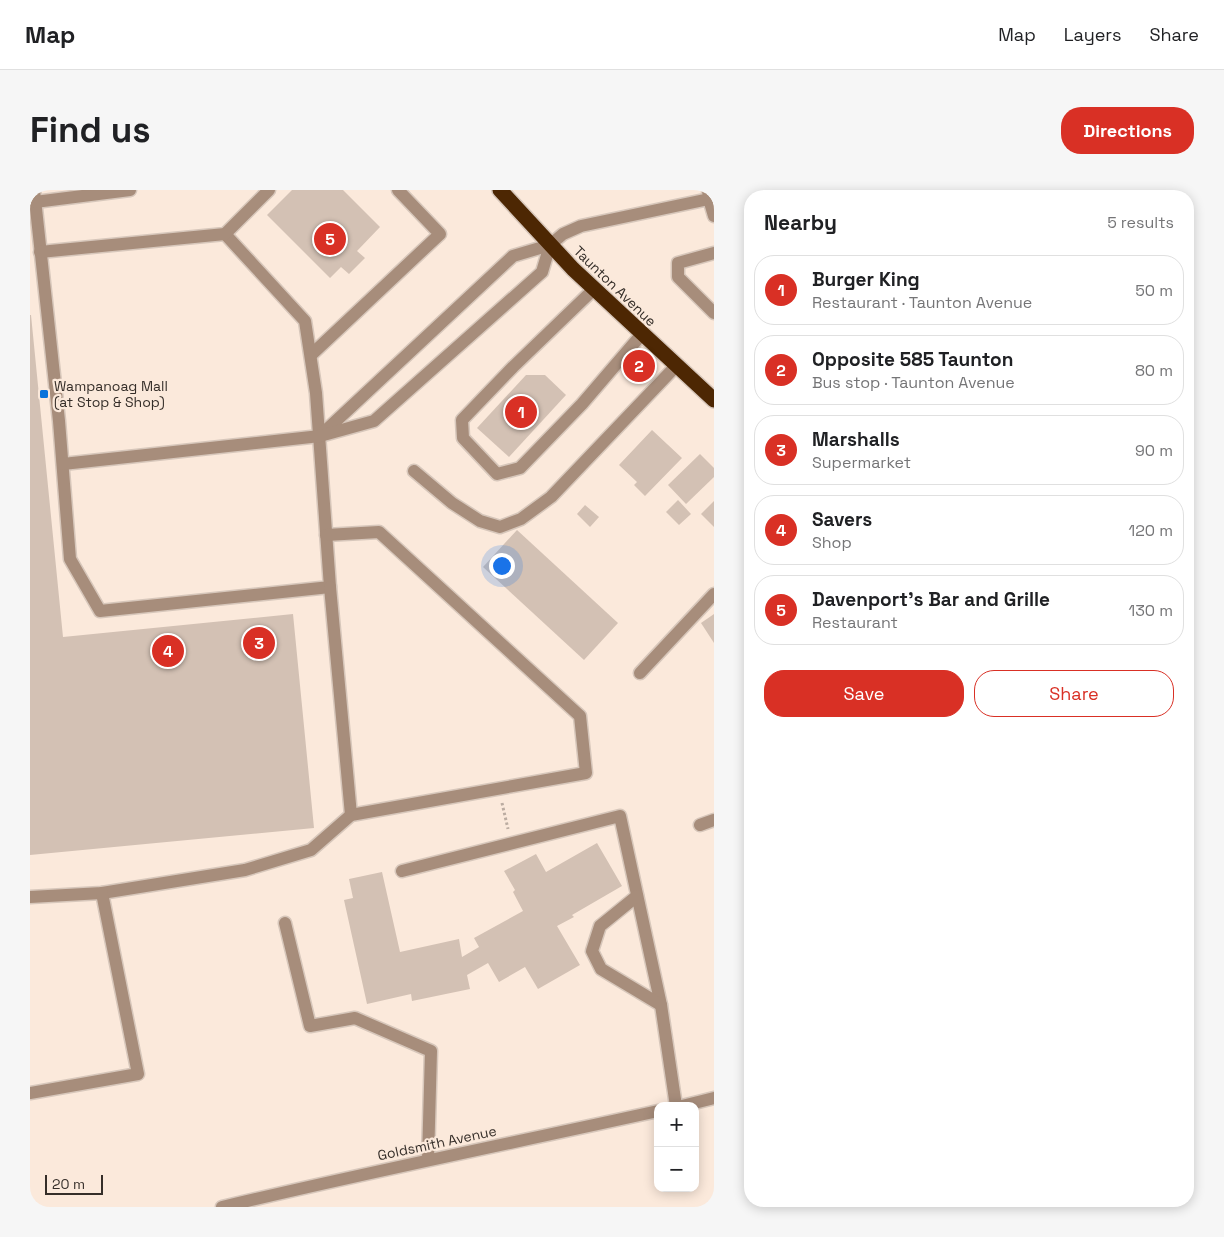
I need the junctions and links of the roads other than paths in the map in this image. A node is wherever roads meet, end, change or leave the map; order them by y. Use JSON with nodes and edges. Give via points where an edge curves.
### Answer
{"nodes":[{"id":1,"x":130,"y":190,"type":"edge"},
{"id":2,"x":269,"y":190,"type":"edge"},
{"id":3,"x":398,"y":190,"type":"edge"},
{"id":4,"x":500,"y":190,"type":"edge"},
{"id":5,"x":709,"y":194,"type":"edge"},
{"id":6,"x":35,"y":196,"type":"edge"},
{"id":7,"x":714,"y":216,"type":"edge"},
{"id":8,"x":225,"y":234,"type":"junction"},
{"id":9,"x":550,"y":245,"type":"junction"},
{"id":10,"x":40,"y":252,"type":"junction"},
{"id":11,"x":714,"y":253,"type":"edge"},
{"id":12,"x":594,"y":290,"type":"junction"},
{"id":13,"x":714,"y":313,"type":"edge"},
{"id":14,"x":642,"y":334,"type":"junction"},
{"id":15,"x":310,"y":355,"type":"junction"},
{"id":16,"x":676,"y":366,"type":"junction"},
{"id":17,"x":714,"y":400,"type":"edge"},
{"id":18,"x":320,"y":436,"type":"junction"},
{"id":19,"x":63,"y":464,"type":"junction"},
{"id":20,"x":414,"y":471,"type":"dead end"},
{"id":21,"x":326,"y":535,"type":"junction"},
{"id":22,"x":330,"y":587,"type":"junction"},
{"id":23,"x":714,"y":594,"type":"edge"},
{"id":24,"x":640,"y":673,"type":"dead end"},
{"id":25,"x":350,"y":815,"type":"junction"},
{"id":26,"x":714,"y":820,"type":"edge"},
{"id":27,"x":700,"y":825,"type":"dead end"},
{"id":28,"x":402,"y":871,"type":"dead end"},
{"id":29,"x":102,"y":893,"type":"junction"},
{"id":30,"x":637,"y":896,"type":"junction"},
{"id":31,"x":30,"y":897,"type":"edge"},
{"id":32,"x":285,"y":923,"type":"dead end"},
{"id":33,"x":661,"y":1005,"type":"junction"},
{"id":34,"x":30,"y":1093,"type":"edge"},
{"id":35,"x":714,"y":1098,"type":"edge"},
{"id":36,"x":675,"y":1102,"type":"edge"},
{"id":37,"x":698,"y":1102,"type":"edge"},
{"id":38,"x":654,"y":1112,"type":"edge"},
{"id":39,"x":428,"y":1160,"type":"junction"},
{"id":40,"x":222,"y":1207,"type":"edge"}],
"edges":[{"from":1,"to":6,"type":"street"},
{"from":2,"to":8,"type":"street"},
{"from":3,"to":15,"type":"street","via":[[440,234]]},
{"from":4,"to":9,"type":"highway","name":"Taunton Avenue"},
{"from":5,"to":7,"type":"street"},
{"from":5,"to":9,"type":"street","via":[[581,226],[563,234]]},
{"from":6,"to":10,"type":"street"},
{"from":8,"to":10,"type":"street"},
{"from":8,"to":15,"type":"street","via":[[306,321]]},
{"from":9,"to":12,"type":"highway","name":"Taunton Avenue"},
{"from":9,"to":18,"type":"street","via":[[513,256]]},
{"from":9,"to":18,"type":"street","via":[[542,272],[374,421]]},
{"from":10,"to":19,"type":"street"},
{"from":11,"to":13,"type":"street","via":[[678,263],[678,277]]},
{"from":12,"to":14,"type":"highway","name":"Taunton Avenue"},
{"from":12,"to":14,"type":"street","via":[[462,420],[463,438],[496,474],[520,468],[582,404]]},
{"from":14,"to":16,"type":"highway","name":"Taunton Avenue"},
{"from":15,"to":18,"type":"street"},
{"from":16,"to":17,"type":"highway","name":"Taunton Avenue"},
{"from":16,"to":20,"type":"street","via":[[551,497],[521,519],[500,528],[480,522]]},
{"from":18,"to":19,"type":"street"},
{"from":18,"to":21,"type":"street"},
{"from":19,"to":22,"type":"street","via":[[70,559],[100,611]]},
{"from":21,"to":22,"type":"street"},
{"from":21,"to":25,"type":"street","via":[[379,532],[580,716],[586,773]]},
{"from":22,"to":25,"type":"street"},
{"from":23,"to":24,"type":"street"},
{"from":25,"to":29,"type":"street","via":[[311,850],[245,870]]},
{"from":26,"to":27,"type":"street"},
{"from":28,"to":30,"type":"street","via":[[620,816]]},
{"from":29,"to":31,"type":"street"},
{"from":29,"to":34,"type":"street","via":[[138,1074]]},
{"from":30,"to":33,"type":"street"},
{"from":30,"to":33,"type":"street","via":[[600,926],[592,951],[601,969]]},
{"from":32,"to":39,"type":"street","via":[[310,1026],[355,1018],[430,1051]]},
{"from":33,"to":36,"type":"street"},
{"from":35,"to":37,"type":"street"},
{"from":38,"to":39,"type":"street","name":"Goldsmith Avenue"},
{"from":39,"to":40,"type":"street","name":"Goldsmith Avenue"}]}
